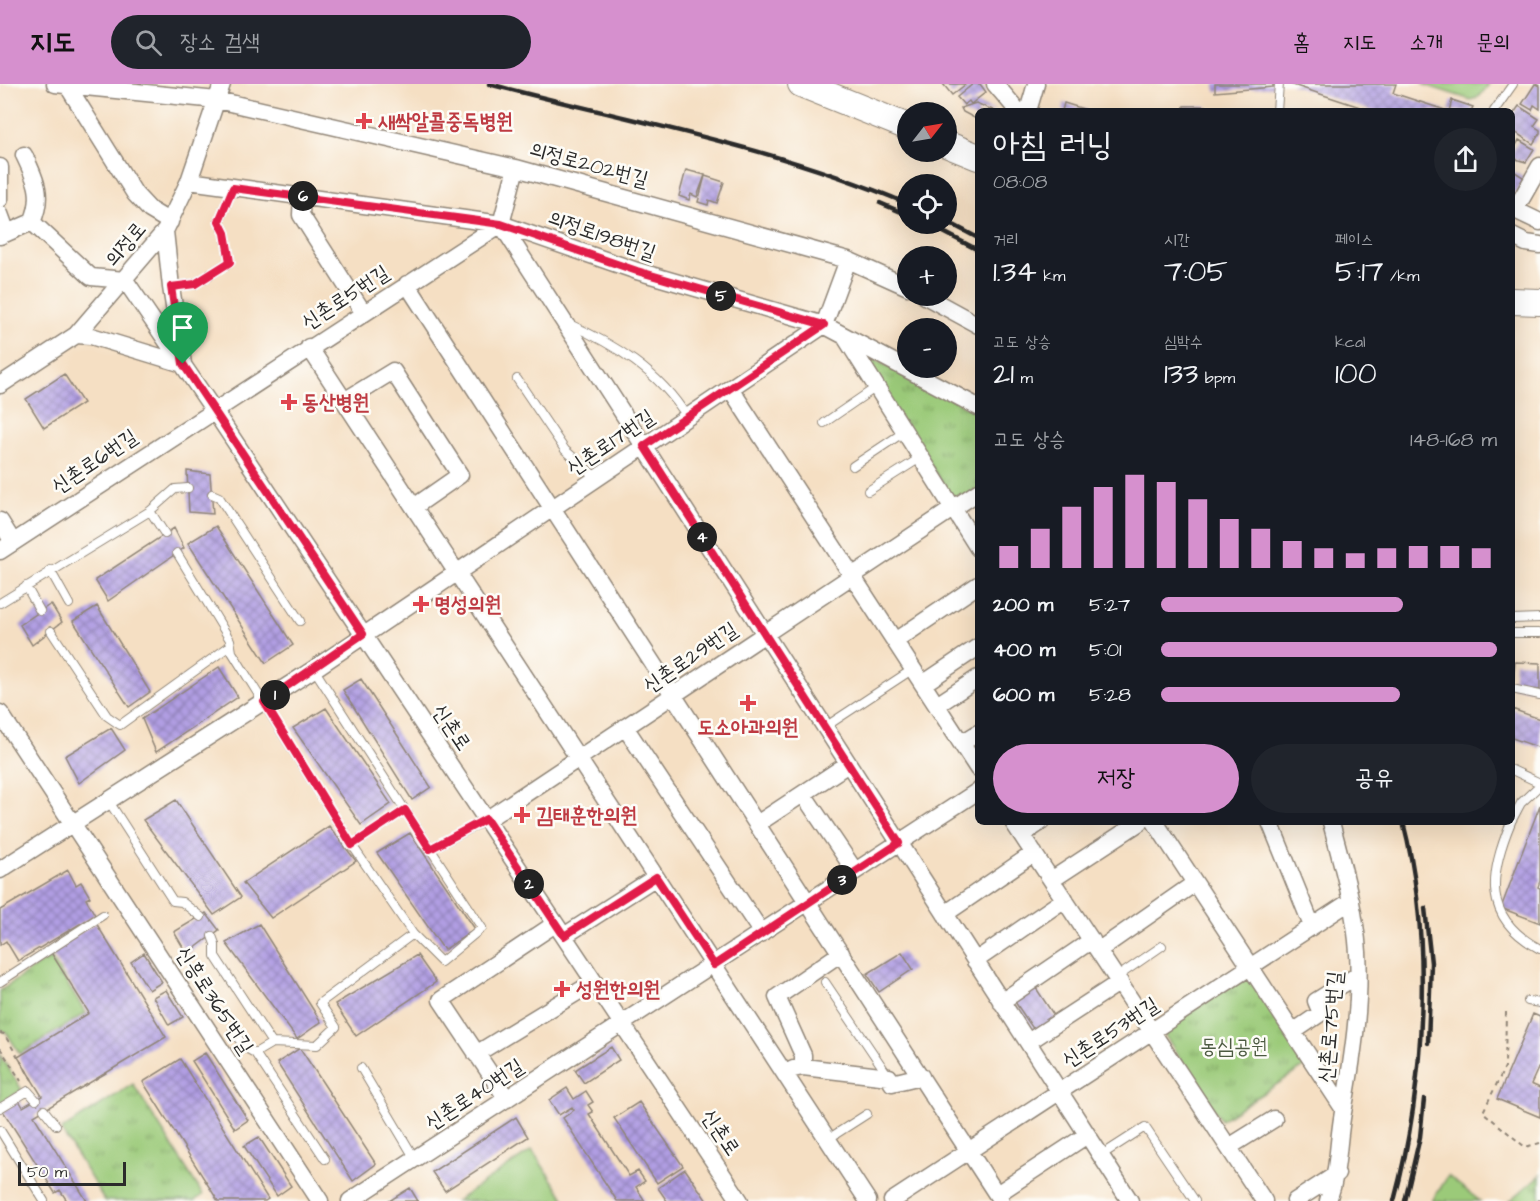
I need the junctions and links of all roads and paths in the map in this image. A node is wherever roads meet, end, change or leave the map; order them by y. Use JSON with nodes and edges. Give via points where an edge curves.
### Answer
{"nodes":[{"id":1,"x":801,"y":84,"type":"edge"},
{"id":2,"x":995,"y":84,"type":"edge"},
{"id":3,"x":1036,"y":84,"type":"edge"},
{"id":4,"x":1279,"y":84,"type":"edge"},
{"id":5,"x":1513,"y":84,"type":"edge"},
{"id":6,"x":61,"y":85,"type":"edge"},
{"id":7,"x":219,"y":92,"type":"edge"},
{"id":8,"x":1015,"y":108,"type":"edge"},
{"id":9,"x":1029,"y":108,"type":"edge"},
{"id":10,"x":1277,"y":108,"type":"edge"},
{"id":11,"x":1496,"y":108,"type":"edge"},
{"id":12,"x":897,"y":123,"type":"edge"},
{"id":13,"x":957,"y":148,"type":"edge"},
{"id":14,"x":24,"y":155,"type":"dead end"},
{"id":15,"x":975,"y":156,"type":"edge"},
{"id":16,"x":1540,"y":166,"type":"edge"},
{"id":17,"x":0,"y":167,"type":"edge"},
{"id":18,"x":516,"y":168,"type":"junction"},
{"id":19,"x":189,"y":181,"type":"junction"},
{"id":20,"x":233,"y":188,"type":"junction"},
{"id":21,"x":302,"y":195,"type":"junction"},
{"id":22,"x":0,"y":198,"type":"edge"},
{"id":23,"x":0,"y":214,"type":"edge"},
{"id":24,"x":32,"y":222,"type":"junction"},
{"id":25,"x":1540,"y":222,"type":"edge"},
{"id":26,"x":501,"y":224,"type":"junction"},
{"id":27,"x":168,"y":226,"type":"junction"},
{"id":28,"x":3,"y":235,"type":"edge"},
{"id":29,"x":1515,"y":238,"type":"edge"},
{"id":30,"x":1540,"y":245,"type":"edge"},
{"id":31,"x":848,"y":260,"type":"junction"},
{"id":32,"x":125,"y":280,"type":"junction"},
{"id":33,"x":897,"y":282,"type":"edge"},
{"id":34,"x":407,"y":284,"type":"junction"},
{"id":35,"x":171,"y":287,"type":"junction"},
{"id":36,"x":1515,"y":301,"type":"edge"},
{"id":37,"x":1540,"y":302,"type":"edge"},
{"id":38,"x":943,"y":306,"type":"edge"},
{"id":39,"x":363,"y":312,"type":"junction"},
{"id":40,"x":564,"y":321,"type":"junction"},
{"id":41,"x":975,"y":323,"type":"edge"},
{"id":42,"x":824,"y":325,"type":"junction"},
{"id":43,"x":76,"y":335,"type":"junction"},
{"id":44,"x":845,"y":337,"type":"junction"},
{"id":45,"x":309,"y":348,"type":"junction"},
{"id":46,"x":183,"y":364,"type":"junction"},
{"id":47,"x":518,"y":379,"type":"dead end"},
{"id":48,"x":0,"y":385,"type":"edge"},
{"id":49,"x":730,"y":388,"type":"junction"},
{"id":50,"x":876,"y":388,"type":"junction"},
{"id":51,"x":344,"y":401,"type":"junction"},
{"id":52,"x":975,"y":405,"type":"edge"},
{"id":53,"x":213,"y":409,"type":"junction"},
{"id":54,"x":687,"y":417,"type":"junction"},
{"id":55,"x":824,"y":423,"type":"dead end"},
{"id":56,"x":904,"y":432,"type":"junction"},
{"id":57,"x":644,"y":446,"type":"junction"},
{"id":58,"x":920,"y":458,"type":"junction"},
{"id":59,"x":853,"y":466,"type":"dead end"},
{"id":60,"x":597,"y":478,"type":"junction"},
{"id":61,"x":188,"y":488,"type":"dead end"},
{"id":62,"x":868,"y":492,"type":"dead end"},
{"id":63,"x":212,"y":494,"type":"dead end"},
{"id":64,"x":975,"y":494,"type":"edge"},
{"id":65,"x":414,"y":507,"type":"junction"},
{"id":66,"x":552,"y":507,"type":"junction"},
{"id":67,"x":953,"y":509,"type":"junction"},
{"id":68,"x":150,"y":511,"type":"junction"},
{"id":69,"x":0,"y":521,"type":"edge"},
{"id":70,"x":165,"y":534,"type":"dead end"},
{"id":71,"x":975,"y":543,"type":"edge"},
{"id":72,"x":7,"y":546,"type":"edge"},
{"id":73,"x":177,"y":553,"type":"dead end"},
{"id":74,"x":50,"y":570,"type":"junction"},
{"id":75,"x":456,"y":572,"type":"junction"},
{"id":76,"x":853,"y":576,"type":"junction"},
{"id":77,"x":26,"y":586,"type":"junction"},
{"id":78,"x":975,"y":587,"type":"edge"},
{"id":79,"x":0,"y":603,"type":"edge"},
{"id":80,"x":69,"y":604,"type":"dead end"},
{"id":81,"x":40,"y":611,"type":"dead end"},
{"id":82,"x":1540,"y":618,"type":"edge"},
{"id":83,"x":1515,"y":619,"type":"edge"},
{"id":84,"x":300,"y":621,"type":"dead end"},
{"id":85,"x":51,"y":631,"type":"dead end"},
{"id":86,"x":1515,"y":633,"type":"edge"},
{"id":87,"x":1540,"y":633,"type":"edge"},
{"id":88,"x":363,"y":634,"type":"junction"},
{"id":89,"x":765,"y":634,"type":"junction"},
{"id":90,"x":895,"y":641,"type":"junction"},
{"id":91,"x":231,"y":645,"type":"junction"},
{"id":92,"x":975,"y":649,"type":"edge"},
{"id":93,"x":314,"y":669,"type":"junction"},
{"id":94,"x":913,"y":669,"type":"junction"},
{"id":95,"x":975,"y":680,"type":"edge"},
{"id":96,"x":923,"y":684,"type":"junction"},
{"id":97,"x":1515,"y":689,"type":"edge"},
{"id":98,"x":674,"y":695,"type":"junction"},
{"id":99,"x":1540,"y":695,"type":"edge"},
{"id":100,"x":264,"y":702,"type":"junction"},
{"id":101,"x":937,"y":705,"type":"junction"},
{"id":102,"x":0,"y":713,"type":"edge"},
{"id":103,"x":625,"y":727,"type":"junction"},
{"id":104,"x":825,"y":727,"type":"junction"},
{"id":105,"x":975,"y":735,"type":"edge"},
{"id":106,"x":962,"y":743,"type":"junction"},
{"id":107,"x":578,"y":758,"type":"junction"},
{"id":108,"x":848,"y":764,"type":"junction"},
{"id":109,"x":975,"y":764,"type":"edge"},
{"id":110,"x":1515,"y":772,"type":"edge"},
{"id":111,"x":1540,"y":784,"type":"edge"},
{"id":112,"x":975,"y":793,"type":"edge"},
{"id":113,"x":803,"y":794,"type":"junction"},
{"id":114,"x":108,"y":800,"type":"junction"},
{"id":115,"x":405,"y":810,"type":"junction"},
{"id":116,"x":1515,"y":815,"type":"edge"},
{"id":117,"x":486,"y":819,"type":"junction"},
{"id":118,"x":72,"y":824,"type":"junction"},
{"id":119,"x":757,"y":824,"type":"junction"},
{"id":120,"x":1135,"y":825,"type":"edge"},
{"id":121,"x":1157,"y":825,"type":"edge"},
{"id":122,"x":1271,"y":825,"type":"edge"},
{"id":123,"x":1332,"y":825,"type":"edge"},
{"id":124,"x":1510,"y":825,"type":"edge"},
{"id":125,"x":1018,"y":828,"type":"edge"},
{"id":126,"x":899,"y":843,"type":"junction"},
{"id":127,"x":352,"y":845,"type":"junction"},
{"id":128,"x":430,"y":849,"type":"junction"},
{"id":129,"x":1034,"y":853,"type":"junction"},
{"id":130,"x":1,"y":867,"type":"edge"},
{"id":131,"x":855,"y":871,"type":"junction"},
{"id":132,"x":656,"y":877,"type":"junction"},
{"id":133,"x":1053,"y":879,"type":"junction"},
{"id":134,"x":1195,"y":882,"type":"junction"},
{"id":135,"x":1065,"y":899,"type":"junction"},
{"id":136,"x":1351,"y":900,"type":"junction"},
{"id":137,"x":808,"y":902,"type":"junction"},
{"id":138,"x":945,"y":914,"type":"junction"},
{"id":139,"x":102,"y":915,"type":"dead end"},
{"id":140,"x":201,"y":917,"type":"dead end"},
{"id":141,"x":1312,"y":926,"type":"junction"},
{"id":142,"x":560,"y":930,"type":"junction"},
{"id":143,"x":762,"y":933,"type":"junction"},
{"id":144,"x":413,"y":934,"type":"junction"},
{"id":145,"x":212,"y":936,"type":"dead end"},
{"id":146,"x":1096,"y":945,"type":"junction"},
{"id":147,"x":1162,"y":946,"type":"dead end"},
{"id":148,"x":1540,"y":949,"type":"edge"},
{"id":149,"x":841,"y":954,"type":"junction"},
{"id":150,"x":975,"y":961,"type":"junction"},
{"id":151,"x":714,"y":965,"type":"junction"},
{"id":152,"x":1250,"y":967,"type":"junction"},
{"id":153,"x":1358,"y":975,"type":"junction"},
{"id":154,"x":1119,"y":979,"type":"junction"},
{"id":155,"x":0,"y":982,"type":"edge"},
{"id":156,"x":594,"y":982,"type":"junction"},
{"id":157,"x":825,"y":982,"type":"dead end"},
{"id":158,"x":1528,"y":1001,"type":"dead end"},
{"id":159,"x":1001,"y":1002,"type":"junction"},
{"id":160,"x":1540,"y":1004,"type":"edge"},
{"id":161,"x":1506,"y":1012,"type":"dead end"},
{"id":162,"x":622,"y":1025,"type":"junction"},
{"id":163,"x":233,"y":1030,"type":"dead end"},
{"id":164,"x":1153,"y":1030,"type":"junction"},
{"id":165,"x":1293,"y":1032,"type":"junction"},
{"id":166,"x":0,"y":1033,"type":"edge"},
{"id":167,"x":272,"y":1042,"type":"junction"},
{"id":168,"x":1028,"y":1042,"type":"junction"},
{"id":169,"x":0,"y":1048,"type":"edge"},
{"id":170,"x":255,"y":1053,"type":"junction"},
{"id":171,"x":476,"y":1054,"type":"junction"},
{"id":172,"x":803,"y":1066,"type":"junction"},
{"id":173,"x":362,"y":1068,"type":"dead end"},
{"id":174,"x":783,"y":1070,"type":"junction"},
{"id":175,"x":921,"y":1076,"type":"junction"},
{"id":176,"x":889,"y":1077,"type":"junction"},
{"id":177,"x":32,"y":1080,"type":"dead end"},
{"id":178,"x":28,"y":1091,"type":"junction"},
{"id":179,"x":1059,"y":1092,"type":"junction"},
{"id":180,"x":36,"y":1100,"type":"dead end"},
{"id":181,"x":507,"y":1100,"type":"junction"},
{"id":182,"x":0,"y":1108,"type":"edge"},
{"id":183,"x":1343,"y":1108,"type":"junction"},
{"id":184,"x":44,"y":1110,"type":"dead end"},
{"id":185,"x":867,"y":1114,"type":"dead end"},
{"id":186,"x":1274,"y":1119,"type":"dead end"},
{"id":187,"x":56,"y":1125,"type":"dead end"},
{"id":188,"x":0,"y":1130,"type":"edge"},
{"id":189,"x":1087,"y":1135,"type":"junction"},
{"id":190,"x":828,"y":1140,"type":"junction"},
{"id":191,"x":1540,"y":1143,"type":"edge"},
{"id":192,"x":1229,"y":1147,"type":"junction"},
{"id":193,"x":969,"y":1151,"type":"junction"},
{"id":194,"x":1100,"y":1156,"type":"junction"},
{"id":195,"x":325,"y":1159,"type":"dead end"},
{"id":196,"x":415,"y":1159,"type":"junction"},
{"id":197,"x":1337,"y":1174,"type":"junction"},
{"id":198,"x":999,"y":1197,"type":"edge"},
{"id":199,"x":44,"y":1201,"type":"edge"},
{"id":200,"x":320,"y":1201,"type":"edge"},
{"id":201,"x":350,"y":1201,"type":"edge"},
{"id":202,"x":740,"y":1201,"type":"edge"},
{"id":203,"x":868,"y":1201,"type":"edge"},
{"id":204,"x":892,"y":1201,"type":"edge"},
{"id":205,"x":1130,"y":1201,"type":"edge"},
{"id":206,"x":1195,"y":1201,"type":"edge"},
{"id":207,"x":1264,"y":1201,"type":"edge"},
{"id":208,"x":1295,"y":1201,"type":"edge"},
{"id":209,"x":1328,"y":1201,"type":"edge"}],
"edges":[{"from":1,"to":12,"type":"main road"},
{"from":2,"to":8,"type":"street"},
{"from":3,"to":9,"type":"street"},
{"from":4,"to":10,"type":"lane"},
{"from":5,"to":11,"type":"lane"},
{"from":6,"to":7,"type":"street","name":"의정로202번길"},
{"from":6,"to":27,"type":"street","via":[[135,194]]},
{"from":7,"to":18,"type":"street","name":"의정로202번길"},
{"from":7,"to":19,"type":"street","name":"의정로"},
{"from":13,"to":15,"type":"main road"},
{"from":14,"to":24,"type":"street","via":[[38,183]]},
{"from":16,"to":25,"type":"street","via":[[1515,210]]},
{"from":17,"to":22,"type":"street"},
{"from":18,"to":26,"type":"street"},
{"from":18,"to":31,"type":"street","name":"의정로202번길"},
{"from":19,"to":20,"type":"street","name":"의정로198번길"},
{"from":19,"to":27,"type":"street","name":"의정로"},
{"from":20,"to":21,"type":"street","name":"의정로198번길"},
{"from":20,"to":35,"type":"lane","via":[[219,221],[230,262],[195,284]]},
{"from":21,"to":26,"type":"street","name":"의정로198번길"},
{"from":21,"to":39,"type":"street","via":[[301,215]]},
{"from":23,"to":28,"type":"street"},
{"from":24,"to":28,"type":"street"},
{"from":24,"to":32,"type":"street","via":[[91,277]]},
{"from":26,"to":34,"type":"street","name":"신촌로5번길"},
{"from":26,"to":40,"type":"street"},
{"from":26,"to":42,"type":"street","name":"의정로198번길","via":[[637,271]]},
{"from":27,"to":32,"type":"street","name":"의정로"},
{"from":27,"to":35,"type":"street"},
{"from":29,"to":30,"type":"street"},
{"from":31,"to":33,"type":"street","name":"의정로202번길"},
{"from":31,"to":42,"type":"street"},
{"from":32,"to":43,"type":"street","name":"의정로"},
{"from":32,"to":46,"type":"street","name":"신촌로"},
{"from":34,"to":39,"type":"street","name":"신촌로5번길"},
{"from":34,"to":66,"type":"street"},
{"from":35,"to":46,"type":"street"},
{"from":36,"to":37,"type":"main road"},
{"from":38,"to":41,"type":"street"},
{"from":39,"to":45,"type":"street","name":"신촌로5번길"},
{"from":40,"to":54,"type":"lane","via":[[601,338],[638,363],[673,394]]},
{"from":40,"to":57,"type":"street"},
{"from":42,"to":44,"type":"street","name":"의정로198번길"},
{"from":42,"to":49,"type":"street","name":"신촌로17번길"},
{"from":43,"to":46,"type":"street","via":[[92,336]]},
{"from":43,"to":48,"type":"street","name":"의정로"},
{"from":44,"to":50,"type":"street"},
{"from":44,"to":52,"type":"street","name":"의정로198번길"},
{"from":45,"to":51,"type":"street"},
{"from":45,"to":53,"type":"street","name":"신촌로5번길"},
{"from":46,"to":53,"type":"street","name":"신촌로"},
{"from":47,"to":60,"type":"lane","via":[[565,450]]},
{"from":49,"to":54,"type":"street","name":"신촌로17번길"},
{"from":49,"to":76,"type":"street"},
{"from":50,"to":55,"type":"lane"},
{"from":50,"to":56,"type":"street"},
{"from":51,"to":65,"type":"street"},
{"from":51,"to":65,"type":"street","via":[[393,371],[460,475]]},
{"from":53,"to":72,"type":"street","name":"신촌로6번길"},
{"from":53,"to":88,"type":"street","name":"신촌로"},
{"from":54,"to":57,"type":"street","name":"신촌로17번길"},
{"from":56,"to":58,"type":"street"},
{"from":56,"to":59,"type":"lane"},
{"from":57,"to":60,"type":"street","name":"신촌로17번길"},
{"from":57,"to":89,"type":"street"},
{"from":58,"to":62,"type":"lane"},
{"from":58,"to":67,"type":"street"},
{"from":60,"to":66,"type":"street","name":"신촌로17번길"},
{"from":61,"to":68,"type":"lane","via":[[175,489]]},
{"from":63,"to":84,"type":"lane","via":[[219,497]]},
{"from":64,"to":67,"type":"street","name":"신촌로29번길"},
{"from":65,"to":75,"type":"street"},
{"from":66,"to":75,"type":"street","name":"신촌로17번길"},
{"from":66,"to":98,"type":"street"},
{"from":67,"to":71,"type":"street"},
{"from":67,"to":76,"type":"street","name":"신촌로29번길"},
{"from":68,"to":70,"type":"lane"},
{"from":68,"to":74,"type":"lane"},
{"from":69,"to":72,"type":"street"},
{"from":73,"to":91,"type":"lane"},
{"from":74,"to":77,"type":"lane"},
{"from":74,"to":80,"type":"lane"},
{"from":75,"to":88,"type":"street","name":"신촌로17번길"},
{"from":75,"to":107,"type":"street"},
{"from":76,"to":89,"type":"street","name":"신촌로29번길"},
{"from":76,"to":90,"type":"street"},
{"from":77,"to":79,"type":"lane"},
{"from":77,"to":81,"type":"lane"},
{"from":78,"to":90,"type":"street"},
{"from":82,"to":83,"type":"lane"},
{"from":85,"to":91,"type":"lane","via":[[108,716],[120,725]]},
{"from":86,"to":87,"type":"lane"},
{"from":88,"to":93,"type":"street","name":"신촌로17번길"},
{"from":88,"to":117,"type":"street","name":"신촌로"},
{"from":89,"to":98,"type":"street","name":"신촌로29번길"},
{"from":89,"to":104,"type":"street"},
{"from":90,"to":94,"type":"street"},
{"from":91,"to":100,"type":"lane"},
{"from":92,"to":96,"type":"street"},
{"from":93,"to":100,"type":"street","name":"신촌로17번길"},
{"from":93,"to":115,"type":"lane"},
{"from":94,"to":96,"type":"street"},
{"from":94,"to":104,"type":"lane"},
{"from":95,"to":101,"type":"street"},
{"from":96,"to":101,"type":"street"},
{"from":97,"to":99,"type":"lane"},
{"from":98,"to":103,"type":"street","name":"신촌로29번길"},
{"from":98,"to":119,"type":"street"},
{"from":100,"to":114,"type":"street","name":"신촌로17번길"},
{"from":100,"to":127,"type":"lane"},
{"from":101,"to":106,"type":"street"},
{"from":102,"to":118,"type":"street","name":"신흥로365번길"},
{"from":103,"to":107,"type":"street","name":"신촌로29번길"},
{"from":103,"to":143,"type":"street"},
{"from":104,"to":108,"type":"street"},
{"from":105,"to":106,"type":"street"},
{"from":106,"to":109,"type":"street"},
{"from":107,"to":117,"type":"street","name":"신촌로29번길"},
{"from":107,"to":132,"type":"street"},
{"from":108,"to":113,"type":"street"},
{"from":108,"to":126,"type":"street"},
{"from":110,"to":111,"type":"lane"},
{"from":111,"to":116,"type":"lane"},
{"from":112,"to":126,"type":"street","name":"신촌로40번길"},
{"from":113,"to":119,"type":"street"},
{"from":113,"to":131,"type":"street"},
{"from":114,"to":118,"type":"street","name":"신촌로17번길"},
{"from":114,"to":140,"type":"lane","via":[[172,901],[182,902]]},
{"from":115,"to":127,"type":"lane"},
{"from":115,"to":128,"type":"lane"},
{"from":117,"to":128,"type":"lane"},
{"from":117,"to":142,"type":"street","name":"신촌로"},
{"from":118,"to":130,"type":"street","name":"신촌로17번길"},
{"from":118,"to":200,"type":"street","name":"신흥로365번길"},
{"from":119,"to":137,"type":"street"},
{"from":120,"to":133,"type":"street"},
{"from":121,"to":134,"type":"street"},
{"from":122,"to":141,"type":"street"},
{"from":123,"to":136,"type":"street","name":"신촌로75번길"},
{"from":124,"to":148,"type":"lane","via":[[1498,854],[1494,892],[1497,911],[1522,940]]},
{"from":125,"to":129,"type":"street"},
{"from":126,"to":131,"type":"street","name":"신촌로40번길"},
{"from":126,"to":138,"type":"street"},
{"from":127,"to":144,"type":"lane"},
{"from":128,"to":144,"type":"lane","via":[[482,928],[441,962]]},
{"from":129,"to":133,"type":"street"},
{"from":129,"to":138,"type":"street"},
{"from":131,"to":137,"type":"street","name":"신촌로40번길"},
{"from":132,"to":142,"type":"street"},
{"from":132,"to":151,"type":"street"},
{"from":133,"to":135,"type":"street"},
{"from":134,"to":146,"type":"street"},
{"from":134,"to":152,"type":"street"},
{"from":135,"to":146,"type":"street"},
{"from":135,"to":150,"type":"street"},
{"from":136,"to":141,"type":"street","name":"신촌로53번길"},
{"from":136,"to":153,"type":"street","name":"신촌로75번길"},
{"from":137,"to":143,"type":"street","name":"신촌로40번길"},
{"from":137,"to":149,"type":"street"},
{"from":138,"to":150,"type":"street"},
{"from":139,"to":155,"type":"lane"},
{"from":141,"to":152,"type":"street","name":"신촌로53번길"},
{"from":142,"to":156,"type":"street","name":"신촌로"},
{"from":142,"to":171,"type":"street","via":[[441,1000]]},
{"from":143,"to":151,"type":"street","name":"신촌로40번길"},
{"from":144,"to":167,"type":"lane","via":[[320,1003],[336,1027],[317,1045]]},
{"from":145,"to":167,"type":"lane","via":[[215,956]]},
{"from":146,"to":154,"type":"street"},
{"from":146,"to":159,"type":"street"},
{"from":147,"to":154,"type":"lane"},
{"from":149,"to":172,"type":"street","via":[[777,998],[803,1055]]},
{"from":149,"to":175,"type":"street"},
{"from":150,"to":159,"type":"street"},
{"from":151,"to":162,"type":"street","name":"신촌로40번길"},
{"from":151,"to":174,"type":"street"},
{"from":152,"to":164,"type":"street","name":"신촌로53번길"},
{"from":152,"to":165,"type":"street"},
{"from":153,"to":165,"type":"street","via":[[1316,1001],[1321,1013]]},
{"from":153,"to":183,"type":"street","name":"신촌로75번길","via":[[1358,1009]]},
{"from":154,"to":164,"type":"street"},
{"from":154,"to":168,"type":"street"},
{"from":156,"to":162,"type":"street","name":"신촌로"},
{"from":156,"to":171,"type":"street"},
{"from":157,"to":176,"type":"lane"},
{"from":158,"to":160,"type":"lane"},
{"from":159,"to":168,"type":"street"},
{"from":161,"to":191,"type":"path","via":[[1505,1067],[1483,1112],[1525,1147]]},
{"from":162,"to":181,"type":"street","name":"신촌로40번길"},
{"from":162,"to":202,"type":"street","name":"신촌로"},
{"from":163,"to":170,"type":"lane","via":[[244,1047]]},
{"from":164,"to":179,"type":"street","name":"신촌로53번길"},
{"from":164,"to":192,"type":"street"},
{"from":165,"to":183,"type":"street"},
{"from":166,"to":177,"type":"path"},
{"from":167,"to":170,"type":"lane"},
{"from":168,"to":179,"type":"street"},
{"from":169,"to":178,"type":"path"},
{"from":170,"to":195,"type":"lane"},
{"from":171,"to":181,"type":"street"},
{"from":172,"to":174,"type":"street"},
{"from":172,"to":176,"type":"street"},
{"from":173,"to":196,"type":"lane"},
{"from":174,"to":190,"type":"street"},
{"from":175,"to":176,"type":"street","via":[[892,1083]]},
{"from":175,"to":193,"type":"street"},
{"from":178,"to":180,"type":"lane"},
{"from":178,"to":182,"type":"lane"},
{"from":179,"to":189,"type":"street"},
{"from":179,"to":193,"type":"street","name":"신촌로53번길"},
{"from":181,"to":196,"type":"street","name":"신촌로40번길"},
{"from":183,"to":197,"type":"street","name":"신촌로75번길"},
{"from":184,"to":187,"type":"lane"},
{"from":185,"to":190,"type":"lane"},
{"from":186,"to":192,"type":"street"},
{"from":188,"to":199,"type":"lane"},
{"from":189,"to":194,"type":"street"},
{"from":189,"to":198,"type":"street"},
{"from":190,"to":203,"type":"street"},
{"from":192,"to":207,"type":"street"},
{"from":193,"to":198,"type":"street"},
{"from":193,"to":204,"type":"street","name":"신촌로53번길"},
{"from":194,"to":205,"type":"street"},
{"from":194,"to":206,"type":"lane","via":[[1144,1127]]},
{"from":196,"to":201,"type":"street","name":"신촌로40번길"},
{"from":197,"to":208,"type":"street"},
{"from":197,"to":209,"type":"street","name":"신촌로75번길"}]}
